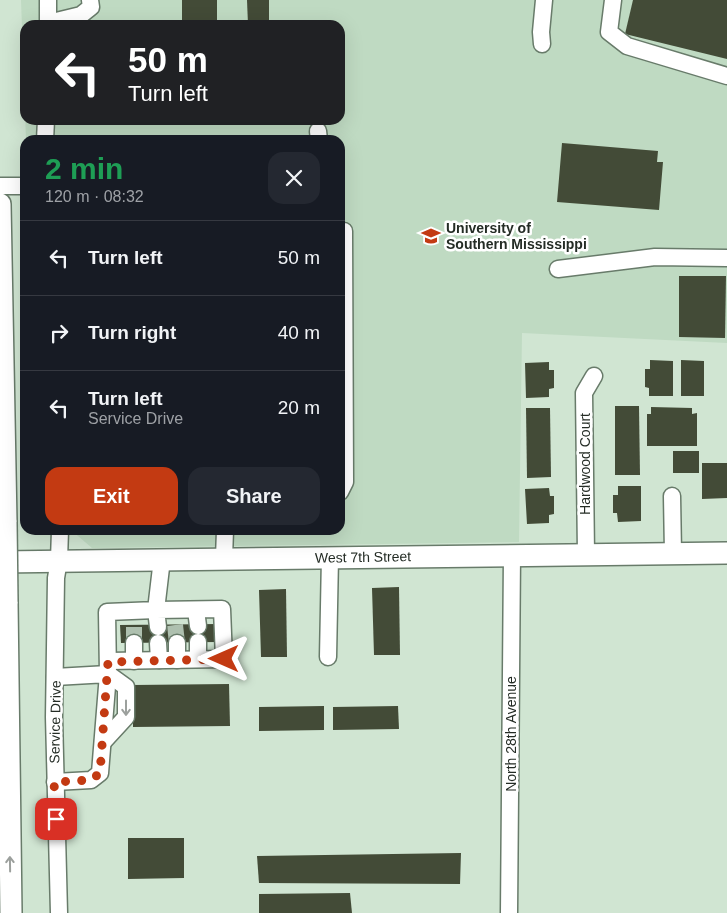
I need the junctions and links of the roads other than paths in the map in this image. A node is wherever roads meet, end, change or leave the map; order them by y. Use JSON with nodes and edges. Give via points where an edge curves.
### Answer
{"nodes":[{"id":1,"x":48,"y":0,"type":"edge"},
{"id":2,"x":90,"y":0,"type":"edge"},
{"id":3,"x":544,"y":0,"type":"edge"},
{"id":4,"x":613,"y":0,"type":"edge"},
{"id":5,"x":48,"y":20,"type":"edge"},
{"id":6,"x":63,"y":20,"type":"edge"},
{"id":7,"x":542,"y":44,"type":"dead end"},
{"id":8,"x":727,"y":76,"type":"edge"},
{"id":9,"x":0,"y":186,"type":"edge"},
{"id":10,"x":20,"y":186,"type":"edge"},
{"id":11,"x":0,"y":204,"type":"edge"},
{"id":12,"x":727,"y":258,"type":"edge"},
{"id":13,"x":558,"y":270,"type":"dead end"},
{"id":14,"x":594,"y":376,"type":"dead end"},
{"id":15,"x":672,"y":496,"type":"dead end"},
{"id":16,"x":60,"y":535,"type":"edge"},
{"id":17,"x":225,"y":535,"type":"edge"},
{"id":18,"x":672,"y":553,"type":"junction"},
{"id":19,"x":727,"y":553,"type":"edge"},
{"id":20,"x":586,"y":554,"type":"junction"},
{"id":21,"x":512,"y":555,"type":"junction"},
{"id":22,"x":330,"y":557,"type":"junction"},
{"id":23,"x":224,"y":558,"type":"junction"},
{"id":24,"x":162,"y":559,"type":"junction"},
{"id":25,"x":59,"y":560,"type":"junction"},
{"id":26,"x":0,"y":562,"type":"edge"},
{"id":27,"x":156,"y":610,"type":"junction"},
{"id":28,"x":197,"y":626,"type":"junction"},
{"id":29,"x":134,"y":627,"type":"junction"},
{"id":30,"x":158,"y":627,"type":"tunnel mouth"},
{"id":31,"x":158,"y":643,"type":"tunnel mouth"},
{"id":32,"x":176,"y":643,"type":"tunnel mouth"},
{"id":33,"x":328,"y":657,"type":"dead end"},
{"id":34,"x":198,"y":659,"type":"junction"},
{"id":35,"x":159,"y":660,"type":"junction"},
{"id":36,"x":177,"y":660,"type":"junction"},
{"id":37,"x":134,"y":661,"type":"junction"},
{"id":38,"x":108,"y":668,"type":"junction"},
{"id":39,"x":55,"y":677,"type":"junction"},
{"id":40,"x":54,"y":782,"type":"junction"},
{"id":41,"x":11,"y":913,"type":"edge"},
{"id":42,"x":59,"y":913,"type":"edge"},
{"id":43,"x":509,"y":913,"type":"edge"}],
"edges":[{"from":1,"to":5,"type":"street"},
{"from":2,"to":6,"type":"street","via":[[91,7],[81,15]]},
{"from":3,"to":7,"type":"street"},
{"from":4,"to":8,"type":"street","via":[[608,32],[627,46]]},
{"from":9,"to":10,"type":"street"},
{"from":41,"to":11,"type":"main road","one_way":true,"bridge":true},
{"from":12,"to":13,"type":"street","via":[[654,257]]},
{"from":14,"to":20,"type":"street","name":"Hardwood Court","via":[[584,393]]},
{"from":15,"to":18,"type":"street"},
{"from":16,"to":25,"type":"street","name":"Service Drive"},
{"from":17,"to":23,"type":"street"},
{"from":18,"to":19,"type":"main road","name":"West 7th Street"},
{"from":18,"to":20,"type":"main road","name":"West 7th Street"},
{"from":20,"to":21,"type":"main road","name":"West 7th Street"},
{"from":21,"to":22,"type":"main road","name":"West 7th Street"},
{"from":21,"to":43,"type":"street","name":"North 28th Avenue"},
{"from":22,"to":23,"type":"main road","name":"West 7th Street"},
{"from":22,"to":33,"type":"street"},
{"from":23,"to":24,"type":"main road","name":"West 7th Street"},
{"from":24,"to":25,"type":"main road","name":"West 7th Street"},
{"from":24,"to":27,"type":"street"},
{"from":25,"to":26,"type":"main road","name":"West 7th Street"},
{"from":25,"to":39,"type":"street","name":"Service Drive"},
{"from":27,"to":28,"type":"street"},
{"from":27,"to":29,"type":"street"},
{"from":27,"to":30,"type":"street"},
{"from":28,"to":34,"type":"street"},
{"from":28,"to":34,"type":"street","via":[[222,609],[224,659]]},
{"from":29,"to":37,"type":"street"},
{"from":29,"to":38,"type":"street","via":[[107,612]]},
{"from":31,"to":35,"type":"street"},
{"from":32,"to":36,"type":"street"},
{"from":34,"to":36,"type":"street"},
{"from":35,"to":36,"type":"street"},
{"from":35,"to":37,"type":"street"},
{"from":37,"to":38,"type":"street"},
{"from":38,"to":39,"type":"street"},
{"from":38,"to":40,"type":"street","via":[[100,773],[91,780]]},
{"from":39,"to":40,"type":"street","name":"Service Drive"},
{"from":40,"to":42,"type":"street","name":"Service Drive"}]}
